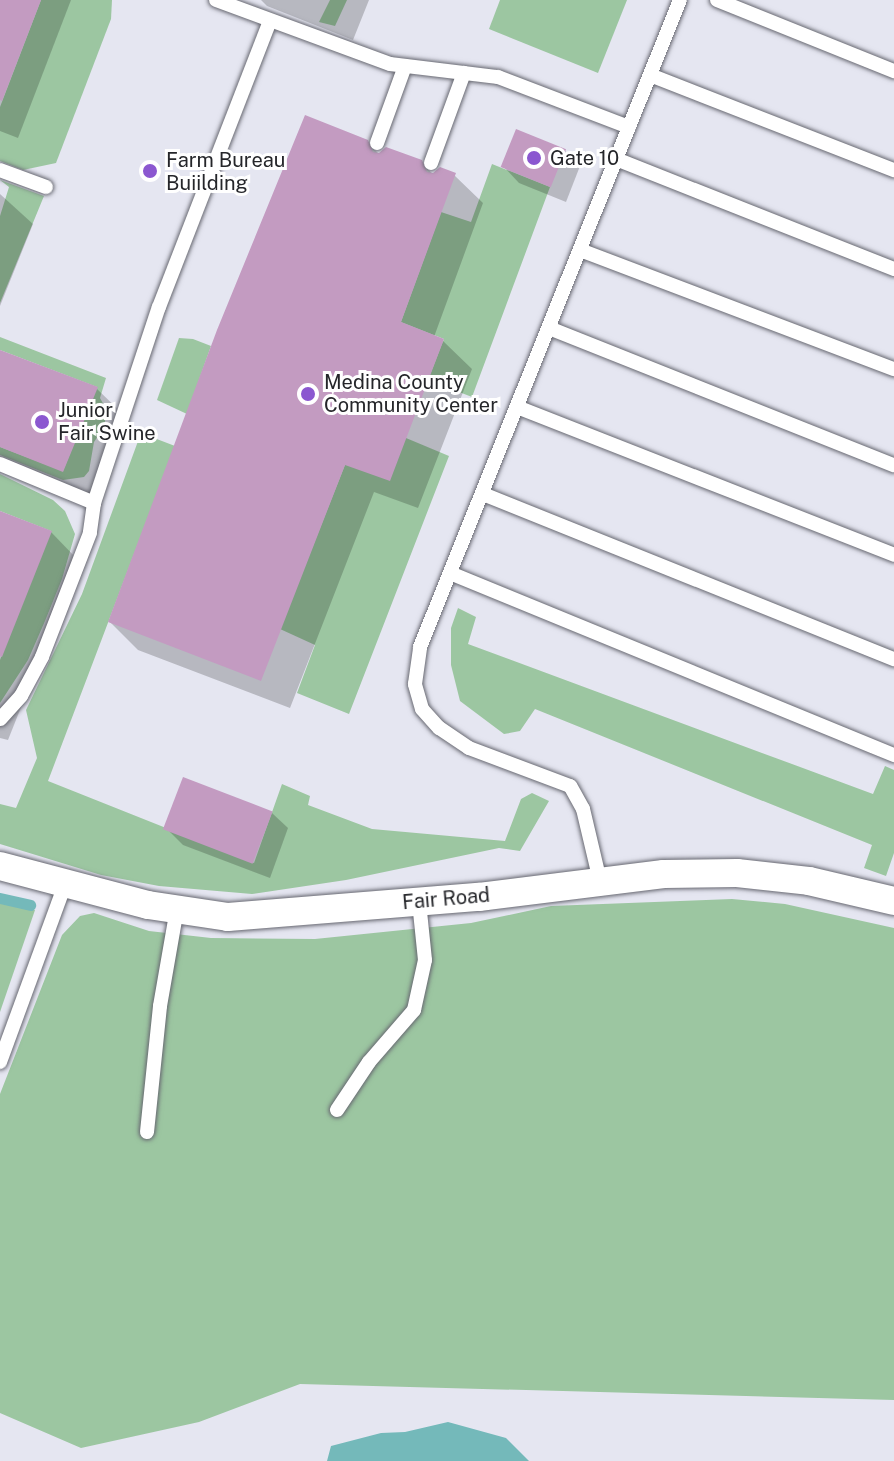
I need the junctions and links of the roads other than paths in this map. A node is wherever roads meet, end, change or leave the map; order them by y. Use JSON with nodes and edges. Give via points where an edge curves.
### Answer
{"nodes":[{"id":1,"x":216,"y":0,"type":"edge"},
{"id":2,"x":680,"y":0,"type":"edge"},
{"id":3,"x":717,"y":0,"type":"edge"},
{"id":4,"x":270,"y":21,"type":"junction"},
{"id":5,"x":405,"y":66,"type":"junction"},
{"id":6,"x":894,"y":71,"type":"edge"},
{"id":7,"x":464,"y":73,"type":"junction"},
{"id":8,"x":650,"y":75,"type":"junction"},
{"id":9,"x":629,"y":127,"type":"junction"},
{"id":10,"x":377,"y":143,"type":"dead end"},
{"id":11,"x":616,"y":159,"type":"junction"},
{"id":12,"x":431,"y":163,"type":"dead end"},
{"id":13,"x":0,"y":170,"type":"edge"},
{"id":14,"x":894,"y":170,"type":"edge"},
{"id":15,"x":46,"y":187,"type":"dead end"},
{"id":16,"x":580,"y":250,"type":"junction"},
{"id":17,"x":894,"y":269,"type":"edge"},
{"id":18,"x":549,"y":328,"type":"junction"},
{"id":19,"x":894,"y":369,"type":"edge"},
{"id":20,"x":517,"y":407,"type":"junction"},
{"id":21,"x":0,"y":464,"type":"edge"},
{"id":22,"x":894,"y":465,"type":"edge"},
{"id":23,"x":483,"y":494,"type":"junction"},
{"id":24,"x":94,"y":503,"type":"junction"},
{"id":25,"x":894,"y":555,"type":"edge"},
{"id":26,"x":450,"y":573,"type":"junction"},
{"id":27,"x":894,"y":659,"type":"edge"},
{"id":28,"x":0,"y":719,"type":"edge"},
{"id":29,"x":894,"y":755,"type":"edge"},
{"id":30,"x":0,"y":866,"type":"edge"},
{"id":31,"x":600,"y":881,"type":"junction"},
{"id":32,"x":65,"y":884,"type":"junction"},
{"id":33,"x":894,"y":901,"type":"edge"},
{"id":34,"x":419,"y":902,"type":"junction"},
{"id":35,"x":177,"y":909,"type":"junction"},
{"id":36,"x":0,"y":1062,"type":"edge"},
{"id":37,"x":337,"y":1110,"type":"dead end"},
{"id":38,"x":147,"y":1132,"type":"dead end"}],
"edges":[{"from":1,"to":4,"type":"lane"},
{"from":2,"to":8,"type":"lane"},
{"from":3,"to":6,"type":"lane"},
{"from":4,"to":5,"type":"lane"},
{"from":4,"to":24,"type":"lane","via":[[159,307]]},
{"from":5,"to":7,"type":"lane"},
{"from":5,"to":10,"type":"lane"},
{"from":7,"to":9,"type":"lane","via":[[498,77]]},
{"from":7,"to":12,"type":"lane"},
{"from":8,"to":9,"type":"lane"},
{"from":8,"to":14,"type":"lane"},
{"from":9,"to":11,"type":"lane"},
{"from":11,"to":16,"type":"lane"},
{"from":11,"to":17,"type":"lane"},
{"from":13,"to":15,"type":"lane"},
{"from":16,"to":18,"type":"lane"},
{"from":16,"to":19,"type":"lane"},
{"from":18,"to":20,"type":"lane"},
{"from":18,"to":22,"type":"lane"},
{"from":20,"to":23,"type":"lane"},
{"from":20,"to":25,"type":"lane"},
{"from":21,"to":24,"type":"lane"},
{"from":23,"to":26,"type":"lane"},
{"from":23,"to":27,"type":"lane"},
{"from":24,"to":28,"type":"lane","via":[[90,533],[42,657],[21,696]]},
{"from":26,"to":29,"type":"lane"},
{"from":26,"to":31,"type":"lane","via":[[420,647],[415,684],[422,709],[469,748],[570,786],[583,809]]},
{"from":30,"to":32,"type":"street","name":"Fair Road"},
{"from":31,"to":33,"type":"street","name":"Fair Road","via":[[737,873],[809,881]]},
{"from":31,"to":34,"type":"street","name":"Fair Road"},
{"from":32,"to":35,"type":"street","name":"Fair Road"},
{"from":32,"to":36,"type":"lane"},
{"from":34,"to":35,"type":"street","name":"Fair Road","via":[[228,917]]},
{"from":34,"to":37,"type":"lane","via":[[425,960],[414,1010]]},
{"from":35,"to":38,"type":"lane","via":[[156,1035]]}]}
